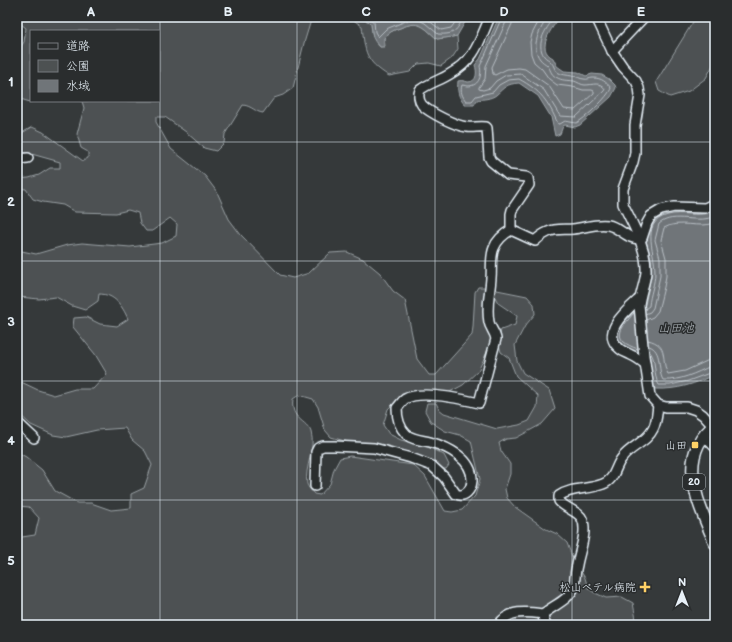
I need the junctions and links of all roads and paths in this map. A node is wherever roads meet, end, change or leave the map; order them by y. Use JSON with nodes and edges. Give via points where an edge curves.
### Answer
{"nodes":[{"id":1,"x":490,"y":17,"type":"edge"},
{"id":2,"x":596,"y":17,"type":"edge"},
{"id":3,"x":644,"y":17,"type":"edge"},
{"id":4,"x":612,"y":51,"type":"junction"},
{"id":5,"x":28,"y":158,"type":"dead end"},
{"id":6,"x":17,"y":159,"type":"edge"},
{"id":7,"x":715,"y":204,"type":"edge"},
{"id":8,"x":511,"y":230,"type":"junction"},
{"id":9,"x":639,"y":239,"type":"junction"},
{"id":10,"x":639,"y":302,"type":"junction"},
{"id":11,"x":644,"y":360,"type":"junction"},
{"id":12,"x":658,"y":405,"type":"junction"},
{"id":13,"x":17,"y":422,"type":"edge"},
{"id":14,"x":714,"y":426,"type":"edge"},
{"id":15,"x":704,"y":436,"type":"junction"},
{"id":16,"x":34,"y":438,"type":"dead end"},
{"id":17,"x":715,"y":447,"type":"edge"},
{"id":18,"x":315,"y":486,"type":"dead end"},
{"id":19,"x":715,"y":543,"type":"edge"},
{"id":20,"x":543,"y":614,"type":"junction"},
{"id":21,"x":500,"y":625,"type":"edge"},
{"id":22,"x":546,"y":625,"type":"edge"}],
"edges":[{"from":1,"to":8,"type":"street","via":[[471,58],[451,74],[420,90],[419,94],[422,105],[453,123],[466,127],[486,126],[491,161],[508,175],[528,178],[529,185],[512,210]]},
{"from":2,"to":4,"type":"street"},
{"from":3,"to":4,"type":"street"},
{"from":4,"to":9,"type":"street","via":[[639,88],[635,153],[622,189],[623,204]]},
{"from":5,"to":6,"type":"street"},
{"from":7,"to":9,"type":"street","via":[[705,208],[674,207],[661,210],[651,216],[642,238]]},
{"from":8,"to":9,"type":"street","via":[[535,240],[542,234],[557,229],[607,225]]},
{"from":8,"to":18,"type":"street","via":[[495,246],[491,259],[487,308],[496,339],[479,403],[451,397],[413,396],[406,398],[397,408],[399,421],[406,434],[445,447],[463,458],[472,478],[469,490],[465,495],[456,494],[438,471],[425,462],[374,448],[335,446],[318,448]]},
{"from":9,"to":10,"type":"street","via":[[646,270]]},
{"from":10,"to":11,"type":"street"},
{"from":10,"to":11,"type":"street","via":[[631,306],[614,327],[612,334],[614,343],[620,350]]},
{"from":11,"to":12,"type":"street","via":[[650,396]]},
{"from":12,"to":14,"type":"street","via":[[696,410]]},
{"from":12,"to":20,"type":"street","via":[[653,431],[621,458],[613,476],[605,484],[566,492],[559,496],[559,501],[564,506],[582,519],[584,535],[573,592]]},
{"from":13,"to":16,"type":"street"},
{"from":14,"to":15,"type":"main road","number":"20"},
{"from":15,"to":17,"type":"street"},
{"from":15,"to":19,"type":"main road","number":"20","via":[[697,446],[692,467],[702,512]]},
{"from":20,"to":21,"type":"street","via":[[518,612]]},
{"from":20,"to":22,"type":"street"}]}
